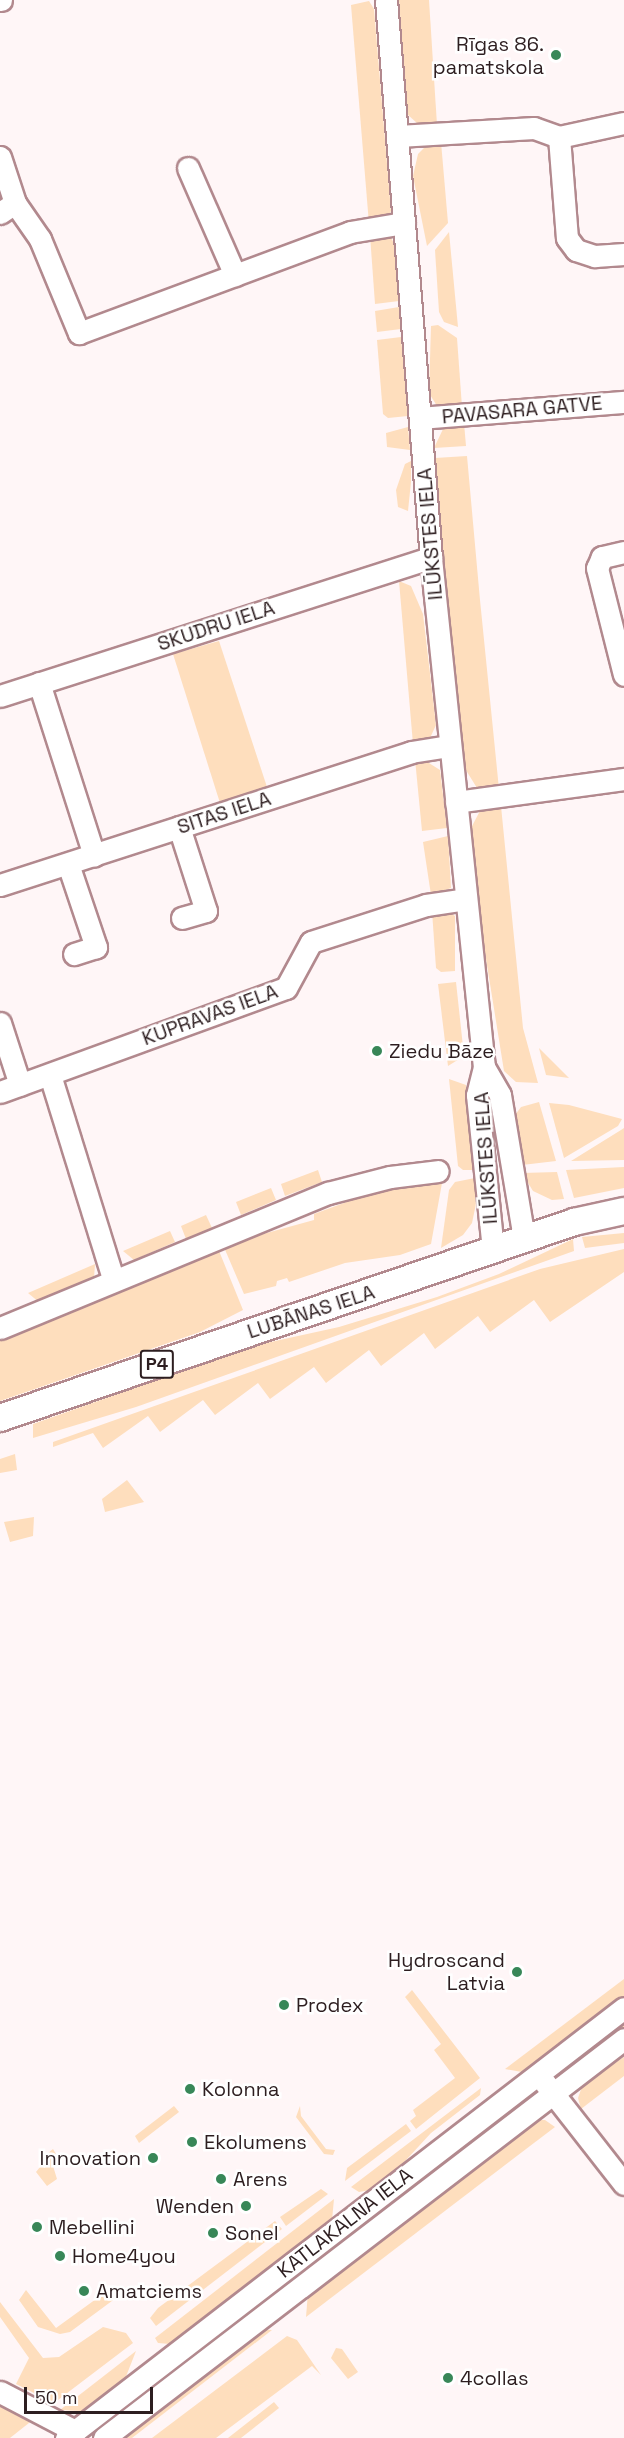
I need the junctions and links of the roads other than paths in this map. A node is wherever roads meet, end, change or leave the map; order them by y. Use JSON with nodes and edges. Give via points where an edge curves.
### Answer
{"nodes":[{"id":1,"x":386,"y":0,"type":"edge"},
{"id":2,"x":624,"y":123,"type":"edge"},
{"id":3,"x":398,"y":136,"type":"junction"},
{"id":4,"x":559,"y":137,"type":"junction"},
{"id":5,"x":0,"y":157,"type":"edge"},
{"id":6,"x":188,"y":168,"type":"dead end"},
{"id":7,"x":7,"y":208,"type":"edge"},
{"id":8,"x":404,"y":223,"type":"junction"},
{"id":9,"x":624,"y":254,"type":"edge"},
{"id":10,"x":235,"y":275,"type":"junction"},
{"id":11,"x":624,"y":402,"type":"edge"},
{"id":12,"x":420,"y":418,"type":"junction"},
{"id":13,"x":624,"y":552,"type":"edge"},
{"id":14,"x":431,"y":558,"type":"junction"},
{"id":15,"x":624,"y":675,"type":"edge"},
{"id":16,"x":39,"y":683,"type":"junction"},
{"id":17,"x":0,"y":696,"type":"edge"},
{"id":18,"x":450,"y":746,"type":"junction"},
{"id":19,"x":624,"y":779,"type":"edge"},
{"id":20,"x":456,"y":802,"type":"junction"},
{"id":21,"x":179,"y":827,"type":"junction"},
{"id":22,"x":94,"y":855,"type":"junction"},
{"id":23,"x":68,"y":864,"type":"junction"},
{"id":24,"x":0,"y":885,"type":"edge"},
{"id":25,"x":466,"y":899,"type":"junction"},
{"id":26,"x":182,"y":918,"type":"dead end"},
{"id":27,"x":74,"y":954,"type":"dead end"},
{"id":28,"x":0,"y":1023,"type":"edge"},
{"id":29,"x":484,"y":1067,"type":"junction"},
{"id":30,"x":50,"y":1075,"type":"junction"},
{"id":31,"x":10,"y":1089,"type":"edge"},
{"id":32,"x":438,"y":1172,"type":"dead end"},
{"id":33,"x":624,"y":1211,"type":"edge"},
{"id":34,"x":524,"y":1239,"type":"junction"},
{"id":35,"x":493,"y":1250,"type":"junction"},
{"id":36,"x":113,"y":1278,"type":"junction"},
{"id":37,"x":0,"y":1328,"type":"edge"},
{"id":38,"x":0,"y":1418,"type":"edge"},
{"id":39,"x":624,"y":2008,"type":"edge"},
{"id":40,"x":624,"y":2038,"type":"edge"},
{"id":41,"x":537,"y":2074,"type":"junction"},
{"id":42,"x":554,"y":2094,"type":"junction"},
{"id":43,"x":624,"y":2184,"type":"edge"},
{"id":44,"x":0,"y":2392,"type":"edge"},
{"id":45,"x":71,"y":2434,"type":"edge"},
{"id":46,"x":104,"y":2438,"type":"edge"}],
"edges":[{"from":1,"to":3,"type":"street","name":"ILŪKSTES IELA"},
{"from":2,"to":4,"type":"street"},
{"from":3,"to":4,"type":"street","via":[[534,128]]},
{"from":3,"to":8,"type":"street","name":"ILŪKSTES IELA"},
{"from":4,"to":9,"type":"street","via":[[567,238],[576,250],[595,256]]},
{"from":5,"to":7,"type":"street"},
{"from":6,"to":10,"type":"street"},
{"from":7,"to":10,"type":"street","via":[[28,217],[79,333]]},
{"from":8,"to":10,"type":"street","via":[[350,232]]},
{"from":8,"to":12,"type":"street","name":"ILŪKSTES IELA"},
{"from":11,"to":12,"type":"street","name":"PAVASARA GATVE"},
{"from":12,"to":14,"type":"street","name":"ILŪKSTES IELA"},
{"from":13,"to":15,"type":"street","via":[[602,556],[597,567]]},
{"from":14,"to":16,"type":"street","name":"SKUDRU IELA"},
{"from":14,"to":18,"type":"street","name":"ILŪKSTES IELA"},
{"from":16,"to":17,"type":"street","name":"SKUDRU IELA"},
{"from":16,"to":22,"type":"street"},
{"from":18,"to":20,"type":"street","name":"ILŪKSTES IELA"},
{"from":18,"to":21,"type":"street","name":"SITAS IELA","via":[[411,752]]},
{"from":19,"to":20,"type":"street"},
{"from":20,"to":25,"type":"street","name":"ILŪKSTES IELA"},
{"from":21,"to":22,"type":"street","name":"SITAS IELA"},
{"from":21,"to":26,"type":"street","via":[[206,911]]},
{"from":22,"to":23,"type":"street","name":"SITAS IELA"},
{"from":23,"to":24,"type":"street","name":"SITAS IELA"},
{"from":23,"to":27,"type":"street","via":[[96,947]]},
{"from":25,"to":29,"type":"street","name":"ILŪKSTES IELA"},
{"from":25,"to":30,"type":"street","name":"KUPRAVAS IELA","via":[[426,904],[311,942],[286,988]]},
{"from":28,"to":31,"type":"street"},
{"from":29,"to":34,"type":"street","name":"ILŪKSTES IELA","via":[[500,1095]]},
{"from":29,"to":35,"type":"street","name":"ILŪKSTES IELA","via":[[477,1095]]},
{"from":30,"to":31,"type":"street","name":"KUPRAVAS IELA"},
{"from":30,"to":36,"type":"street"},
{"from":32,"to":36,"type":"street","via":[[390,1178],[328,1193]]},
{"from":33,"to":34,"type":"main road","name":"LUBĀNAS IELA","number":"P4"},
{"from":34,"to":35,"type":"main road","name":"LUBĀNAS IELA","number":"P4"},
{"from":35,"to":38,"type":"main road","name":"LUBĀNAS IELA","number":"P4"},
{"from":36,"to":37,"type":"street"},
{"from":39,"to":41,"type":"street","name":"KATLAKALNA IELA"},
{"from":40,"to":42,"type":"street","name":"KATLAKALNA IELA"},
{"from":41,"to":42,"type":"street"},
{"from":41,"to":45,"type":"street","name":"KATLAKALNA IELA"},
{"from":42,"to":43,"type":"street"},
{"from":42,"to":46,"type":"street","name":"KATLAKALNA IELA"},
{"from":44,"to":45,"type":"street"}]}
